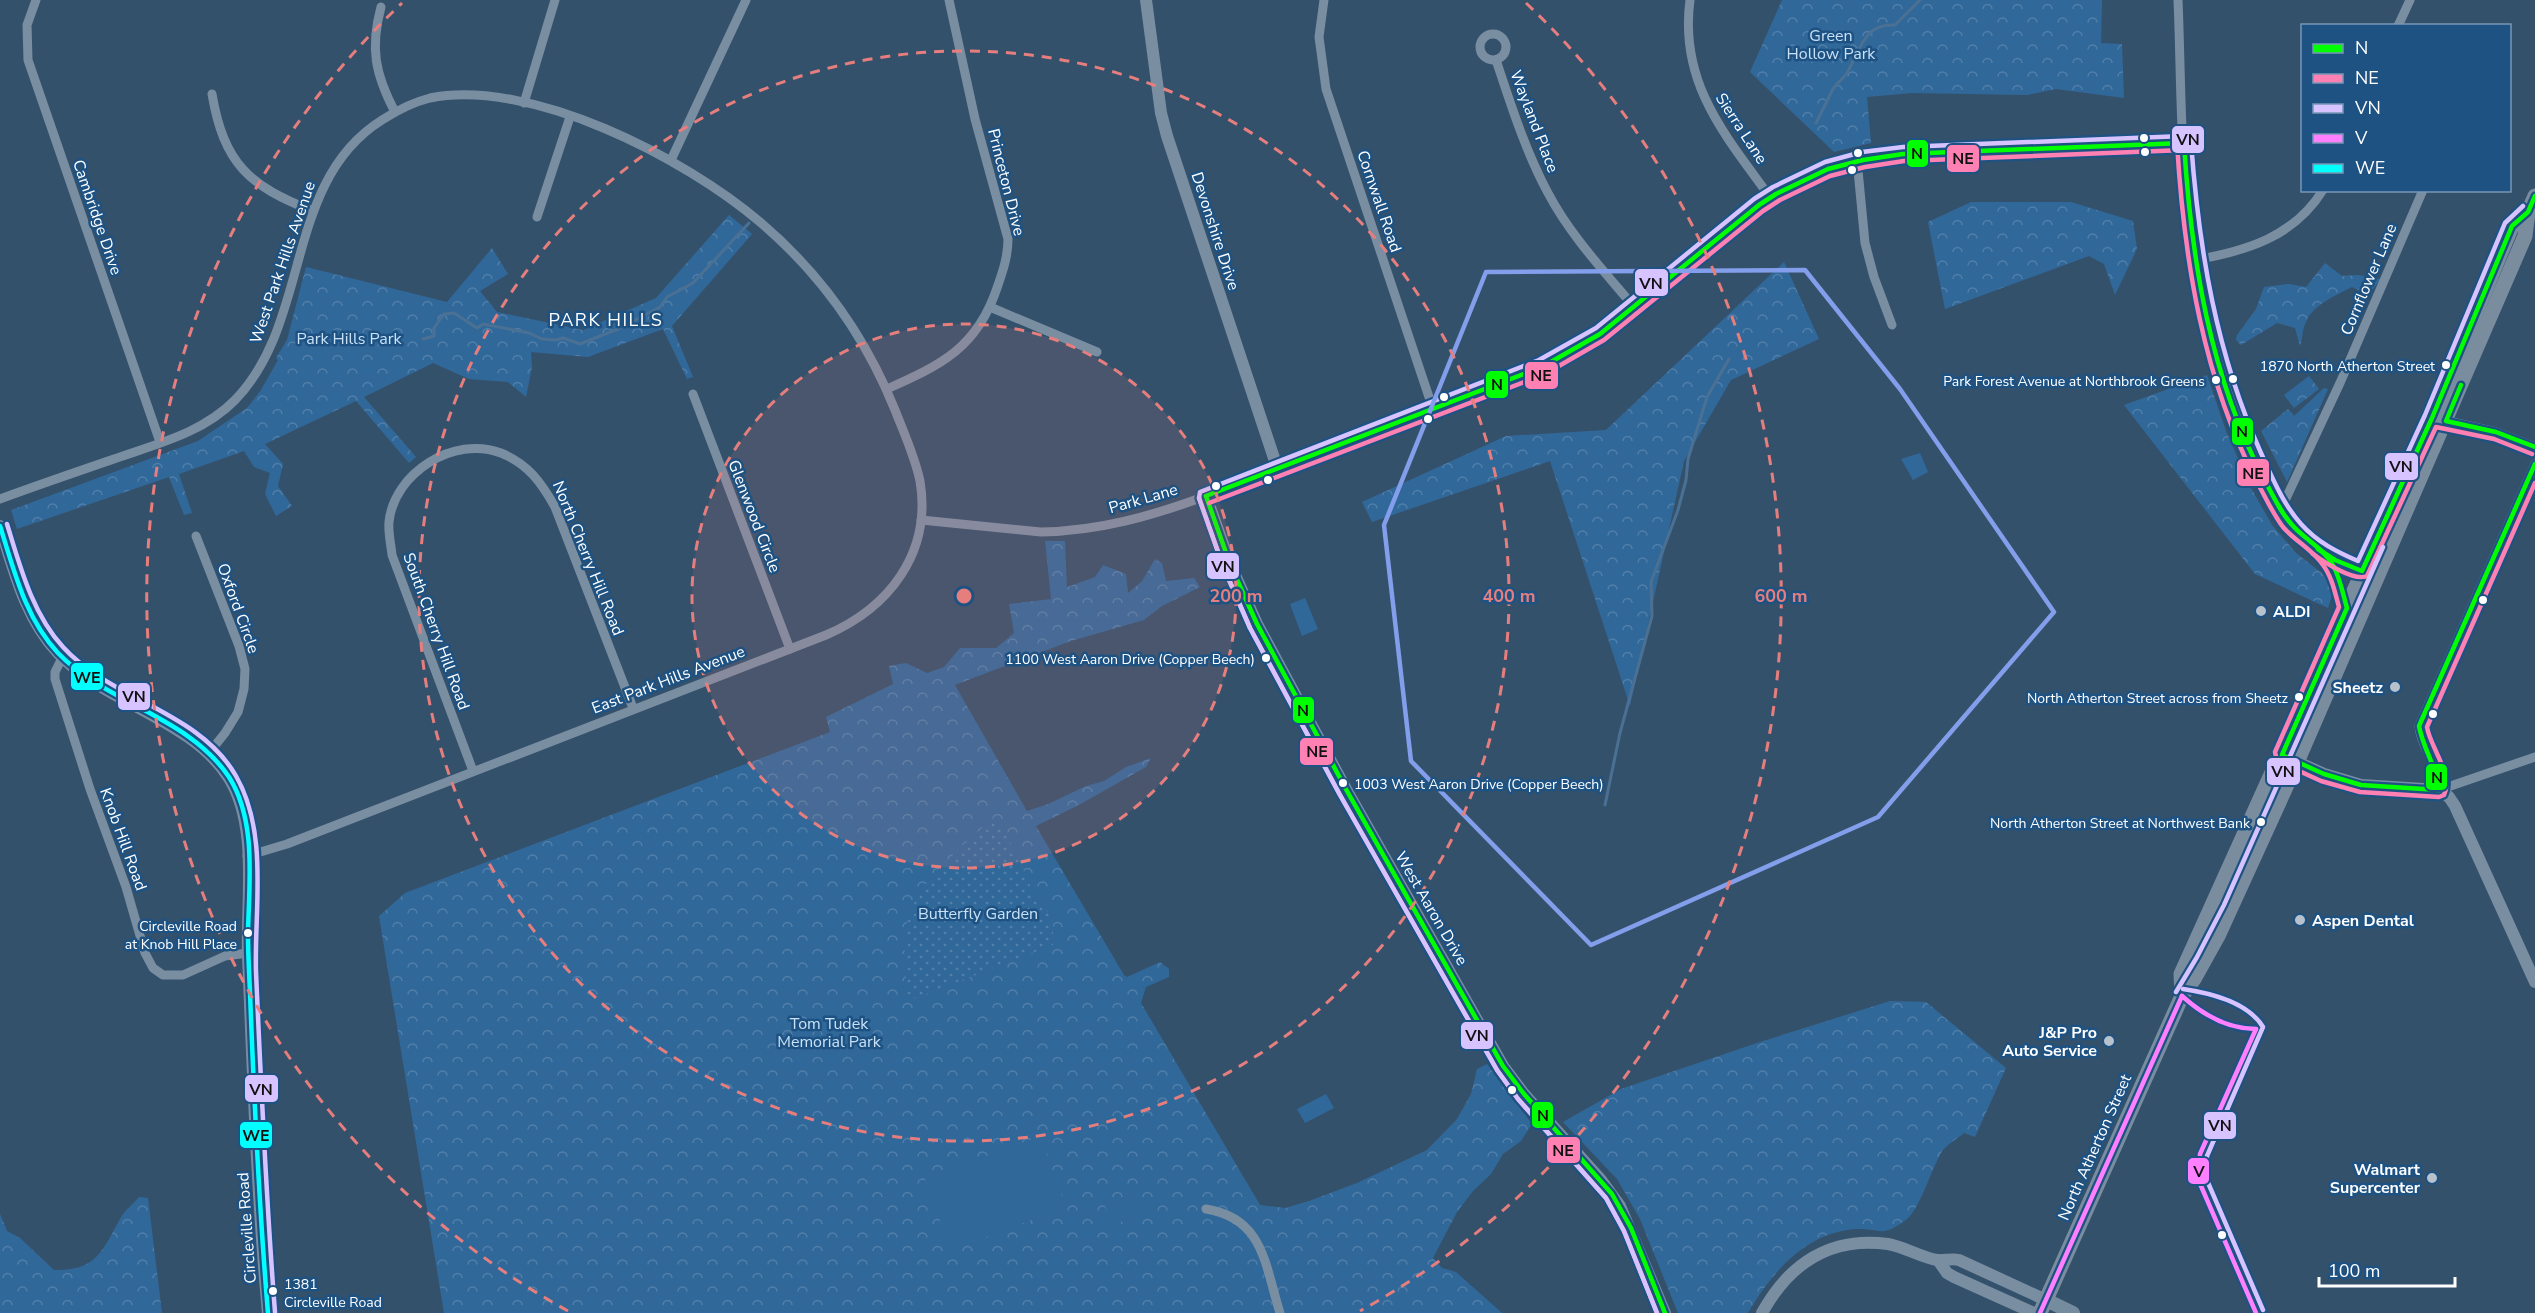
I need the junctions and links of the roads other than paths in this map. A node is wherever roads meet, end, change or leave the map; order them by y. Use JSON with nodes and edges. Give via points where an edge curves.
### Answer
{"nodes":[{"id":1,"x":36,"y":0,"type":"edge"},
{"id":2,"x":555,"y":0,"type":"edge"},
{"id":3,"x":746,"y":0,"type":"edge"},
{"id":4,"x":949,"y":0,"type":"edge"},
{"id":5,"x":1146,"y":0,"type":"edge"},
{"id":6,"x":1324,"y":0,"type":"edge"},
{"id":7,"x":1690,"y":0,"type":"edge"},
{"id":8,"x":2178,"y":0,"type":"edge"},
{"id":9,"x":2410,"y":0,"type":"edge"},
{"id":10,"x":381,"y":7,"type":"dead end"},
{"id":11,"x":2399,"y":24,"type":"edge"},
{"id":12,"x":1496,"y":60,"type":"dead end"},
{"id":13,"x":212,"y":94,"type":"dead end"},
{"id":14,"x":524,"y":103,"type":"junction"},
{"id":15,"x":395,"y":112,"type":"junction"},
{"id":16,"x":570,"y":117,"type":"junction"},
{"id":17,"x":2184,"y":143,"type":"junction"},
{"id":18,"x":671,"y":160,"type":"junction"},
{"id":19,"x":1857,"y":160,"type":"junction"},
{"id":20,"x":2321,"y":192,"type":"edge"},
{"id":21,"x":2422,"y":192,"type":"edge"},
{"id":22,"x":2535,"y":196,"type":"edge"},
{"id":23,"x":1770,"y":198,"type":"junction"},
{"id":24,"x":313,"y":211,"type":"junction"},
{"id":25,"x":2533,"y":215,"type":"edge"},
{"id":26,"x":537,"y":217,"type":"dead end"},
{"id":27,"x":2195,"y":260,"type":"junction"},
{"id":28,"x":990,"y":307,"type":"junction"},
{"id":29,"x":1634,"y":307,"type":"junction"},
{"id":30,"x":1892,"y":326,"type":"dead end"},
{"id":31,"x":1097,"y":352,"type":"dead end"},
{"id":32,"x":886,"y":389,"type":"junction"},
{"id":33,"x":693,"y":394,"type":"dead end"},
{"id":34,"x":1433,"y":409,"type":"junction"},
{"id":35,"x":2439,"y":419,"type":"junction"},
{"id":36,"x":160,"y":442,"type":"junction"},
{"id":37,"x":2535,"y":447,"type":"edge"},
{"id":38,"x":449,"y":454,"type":"joint"},
{"id":39,"x":2535,"y":464,"type":"edge"},
{"id":40,"x":1277,"y":467,"type":"junction"},
{"id":41,"x":1206,"y":496,"type":"junction"},
{"id":42,"x":0,"y":499,"type":"edge"},
{"id":43,"x":2281,"y":509,"type":"junction"},
{"id":44,"x":921,"y":520,"type":"junction"},
{"id":45,"x":0,"y":526,"type":"edge"},
{"id":46,"x":196,"y":536,"type":"dead end"},
{"id":47,"x":2326,"y":555,"type":"junction"},
{"id":48,"x":2362,"y":572,"type":"junction"},
{"id":49,"x":2378,"y":578,"type":"junction"},
{"id":50,"x":2347,"y":608,"type":"junction"},
{"id":51,"x":790,"y":649,"type":"junction"},
{"id":52,"x":62,"y":658,"type":"junction"},
{"id":53,"x":633,"y":708,"type":"junction"},
{"id":54,"x":209,"y":753,"type":"junction"},
{"id":55,"x":2282,"y":755,"type":"junction"},
{"id":56,"x":2535,"y":757,"type":"edge"},
{"id":57,"x":2297,"y":762,"type":"junction"},
{"id":58,"x":473,"y":771,"type":"junction"},
{"id":59,"x":2439,"y":790,"type":"junction"},
{"id":60,"x":247,"y":856,"type":"junction"},
{"id":61,"x":248,"y":953,"type":"junction"},
{"id":62,"x":2535,"y":982,"type":"edge"},
{"id":63,"x":2182,"y":996,"type":"junction"},
{"id":64,"x":1206,"y":1209,"type":"dead end"},
{"id":65,"x":1938,"y":1260,"type":"junction"},
{"id":66,"x":2043,"y":1306,"type":"edge"},
{"id":67,"x":268,"y":1313,"type":"edge"},
{"id":68,"x":1280,"y":1313,"type":"edge"},
{"id":69,"x":1665,"y":1313,"type":"edge"},
{"id":70,"x":1762,"y":1313,"type":"edge"},
{"id":71,"x":2034,"y":1313,"type":"edge"},
{"id":72,"x":2073,"y":1313,"type":"edge"}],
"edges":[{"from":1,"to":36,"type":"street","name":"Cambridge Drive","via":[[27,24],[28,60]]},
{"from":2,"to":14,"type":"street"},
{"from":3,"to":18,"type":"street"},
{"from":4,"to":28,"type":"street","name":"Princeton Drive","via":[[975,119],[1008,239],[1005,266]]},
{"from":5,"to":40,"type":"street","name":"Devonshire Drive","via":[[1167,136]]},
{"from":6,"to":34,"type":"street","name":"Cornwall Road","via":[[1319,37],[1326,88]]},
{"from":7,"to":23,"type":"street","name":"Sierra Lane","via":[[1690,55],[1706,105]]},
{"from":8,"to":17,"type":"street"},
{"from":9,"to":11,"type":"street"},
{"from":10,"to":15,"type":"street","via":[[375,27],[376,68]]},
{"from":12,"to":29,"type":"street","name":"Wayland Place","via":[[1524,143],[1548,193],[1587,251]]},
{"from":13,"to":24,"type":"street","via":[[222,137],[242,171],[268,192]]},
{"from":14,"to":15,"type":"street","name":"West Park Hills Avenue","via":[[467,94],[427,99]]},
{"from":14,"to":16,"type":"street","name":"West Park Hills Avenue"},
{"from":15,"to":24,"type":"street","name":"West Park Hills Avenue","via":[[351,145],[326,179]]},
{"from":16,"to":18,"type":"street","name":"West Park Hills Avenue"},
{"from":16,"to":26,"type":"street"},
{"from":17,"to":19,"type":"street","name":"Park Lane","via":[[1904,154]]},
{"from":17,"to":27,"type":"street"},
{"from":18,"to":32,"type":"street","name":"West Park Hills Avenue","via":[[759,220],[781,241],[834,301],[868,351]]},
{"from":19,"to":23,"type":"street","name":"Park Lane","via":[[1804,178]]},
{"from":19,"to":30,"type":"street","via":[[1865,243]]},
{"from":20,"to":27,"type":"street","via":[[2298,220],[2277,236],[2231,254]]},
{"from":21,"to":43,"type":"street","name":"Cornflower Lane"},
{"from":22,"to":25,"type":"main road","name":"North Atherton Street"},
{"from":23,"to":29,"type":"street","name":"Park Lane"},
{"from":24,"to":36,"type":"street","name":"West Park Hills Avenue","via":[[276,334],[249,383],[225,410],[209,421]]},
{"from":25,"to":35,"type":"main road","name":"North Atherton Street","via":[[2512,226]]},
{"from":27,"to":43,"type":"street","via":[[2212,340],[2231,400]]},
{"from":28,"to":31,"type":"street"},
{"from":28,"to":32,"type":"street","name":"Princeton Drive","via":[[984,321],[961,349]]},
{"from":29,"to":34,"type":"street","name":"Park Lane","via":[[1600,334],[1542,367]]},
{"from":32,"to":44,"type":"street","name":"East Park Hills Avenue","via":[[919,480]]},
{"from":33,"to":51,"type":"street","name":"Glenwood Circle"},
{"from":34,"to":40,"type":"street","name":"Park Lane"},
{"from":35,"to":37,"type":"street","via":[[2496,432]]},
{"from":35,"to":48,"type":"main road","name":"North Atherton Street"},
{"from":35,"to":49,"type":"main road","name":"North Atherton Street"},
{"from":36,"to":42,"type":"street","name":"West Park Hills Avenue"},
{"from":38,"to":53,"type":"street","name":"North Cherry Hill Road","via":[[499,453],[540,480],[555,507]]},
{"from":38,"to":58,"type":"street","name":"South Cherry Hill Road","via":[[432,459],[410,478],[393,507],[389,523],[392,555]]},
{"from":39,"to":59,"type":"street","via":[[2419,726],[2438,773]]},
{"from":40,"to":41,"type":"street","name":"Park Lane"},
{"from":41,"to":44,"type":"street","name":"Park Lane","via":[[1114,525],[1059,532]]},
{"from":41,"to":69,"type":"street","name":"West Aaron Drive","via":[[1257,624],[1347,791],[1503,1066],[1620,1206]]},
{"from":43,"to":47,"type":"street","via":[[2306,540]]},
{"from":44,"to":51,"type":"street","name":"East Park Hills Avenue","via":[[907,564],[880,601],[843,627]]},
{"from":45,"to":52,"type":"street","name":"Circleville Road","via":[[28,608]]},
{"from":46,"to":54,"type":"street","name":"Oxford Circle","via":[[239,646],[244,669],[238,712]]},
{"from":47,"to":48,"type":"street"},
{"from":47,"to":50,"type":"street"},
{"from":48,"to":49,"type":"street"},
{"from":48,"to":50,"type":"main road","name":"North Atherton Street"},
{"from":49,"to":57,"type":"main road","name":"North Atherton Street"},
{"from":50,"to":55,"type":"main road","name":"North Atherton Street"},
{"from":51,"to":53,"type":"street","name":"East Park Hills Avenue"},
{"from":52,"to":54,"type":"street","name":"Circleville Road"},
{"from":52,"to":61,"type":"street","name":"Knob Hill Road","via":[[55,679],[153,968],[163,975],[183,975],[225,956]]},
{"from":53,"to":58,"type":"street","name":"East Park Hills Avenue"},
{"from":54,"to":60,"type":"street","name":"Circleville Road","via":[[238,797],[246,824]]},
{"from":55,"to":57,"type":"street"},
{"from":55,"to":63,"type":"main road","name":"North Atherton Street","via":[[2181,974]]},
{"from":56,"to":59,"type":"street"},
{"from":57,"to":59,"type":"street","via":[[2361,785]]},
{"from":57,"to":63,"type":"main road","name":"North Atherton Street","via":[[2219,934]]},
{"from":58,"to":60,"type":"street","name":"East Park Hills Avenue"},
{"from":59,"to":62,"type":"street","via":[[2455,806]]},
{"from":60,"to":61,"type":"street","name":"Circleville Road"},
{"from":61,"to":67,"type":"street","name":"Circleville Road"},
{"from":63,"to":66,"type":"main road","name":"North Atherton Street"},
{"from":64,"to":68,"type":"street","via":[[1237,1219],[1252,1232]]},
{"from":65,"to":66,"type":"street","via":[[1959,1260]]},
{"from":65,"to":70,"type":"street","via":[[1888,1244],[1834,1248],[1813,1256],[1787,1276]]},
{"from":65,"to":71,"type":"street","via":[[1954,1277]]},
{"from":66,"to":72,"type":"main road"}]}
